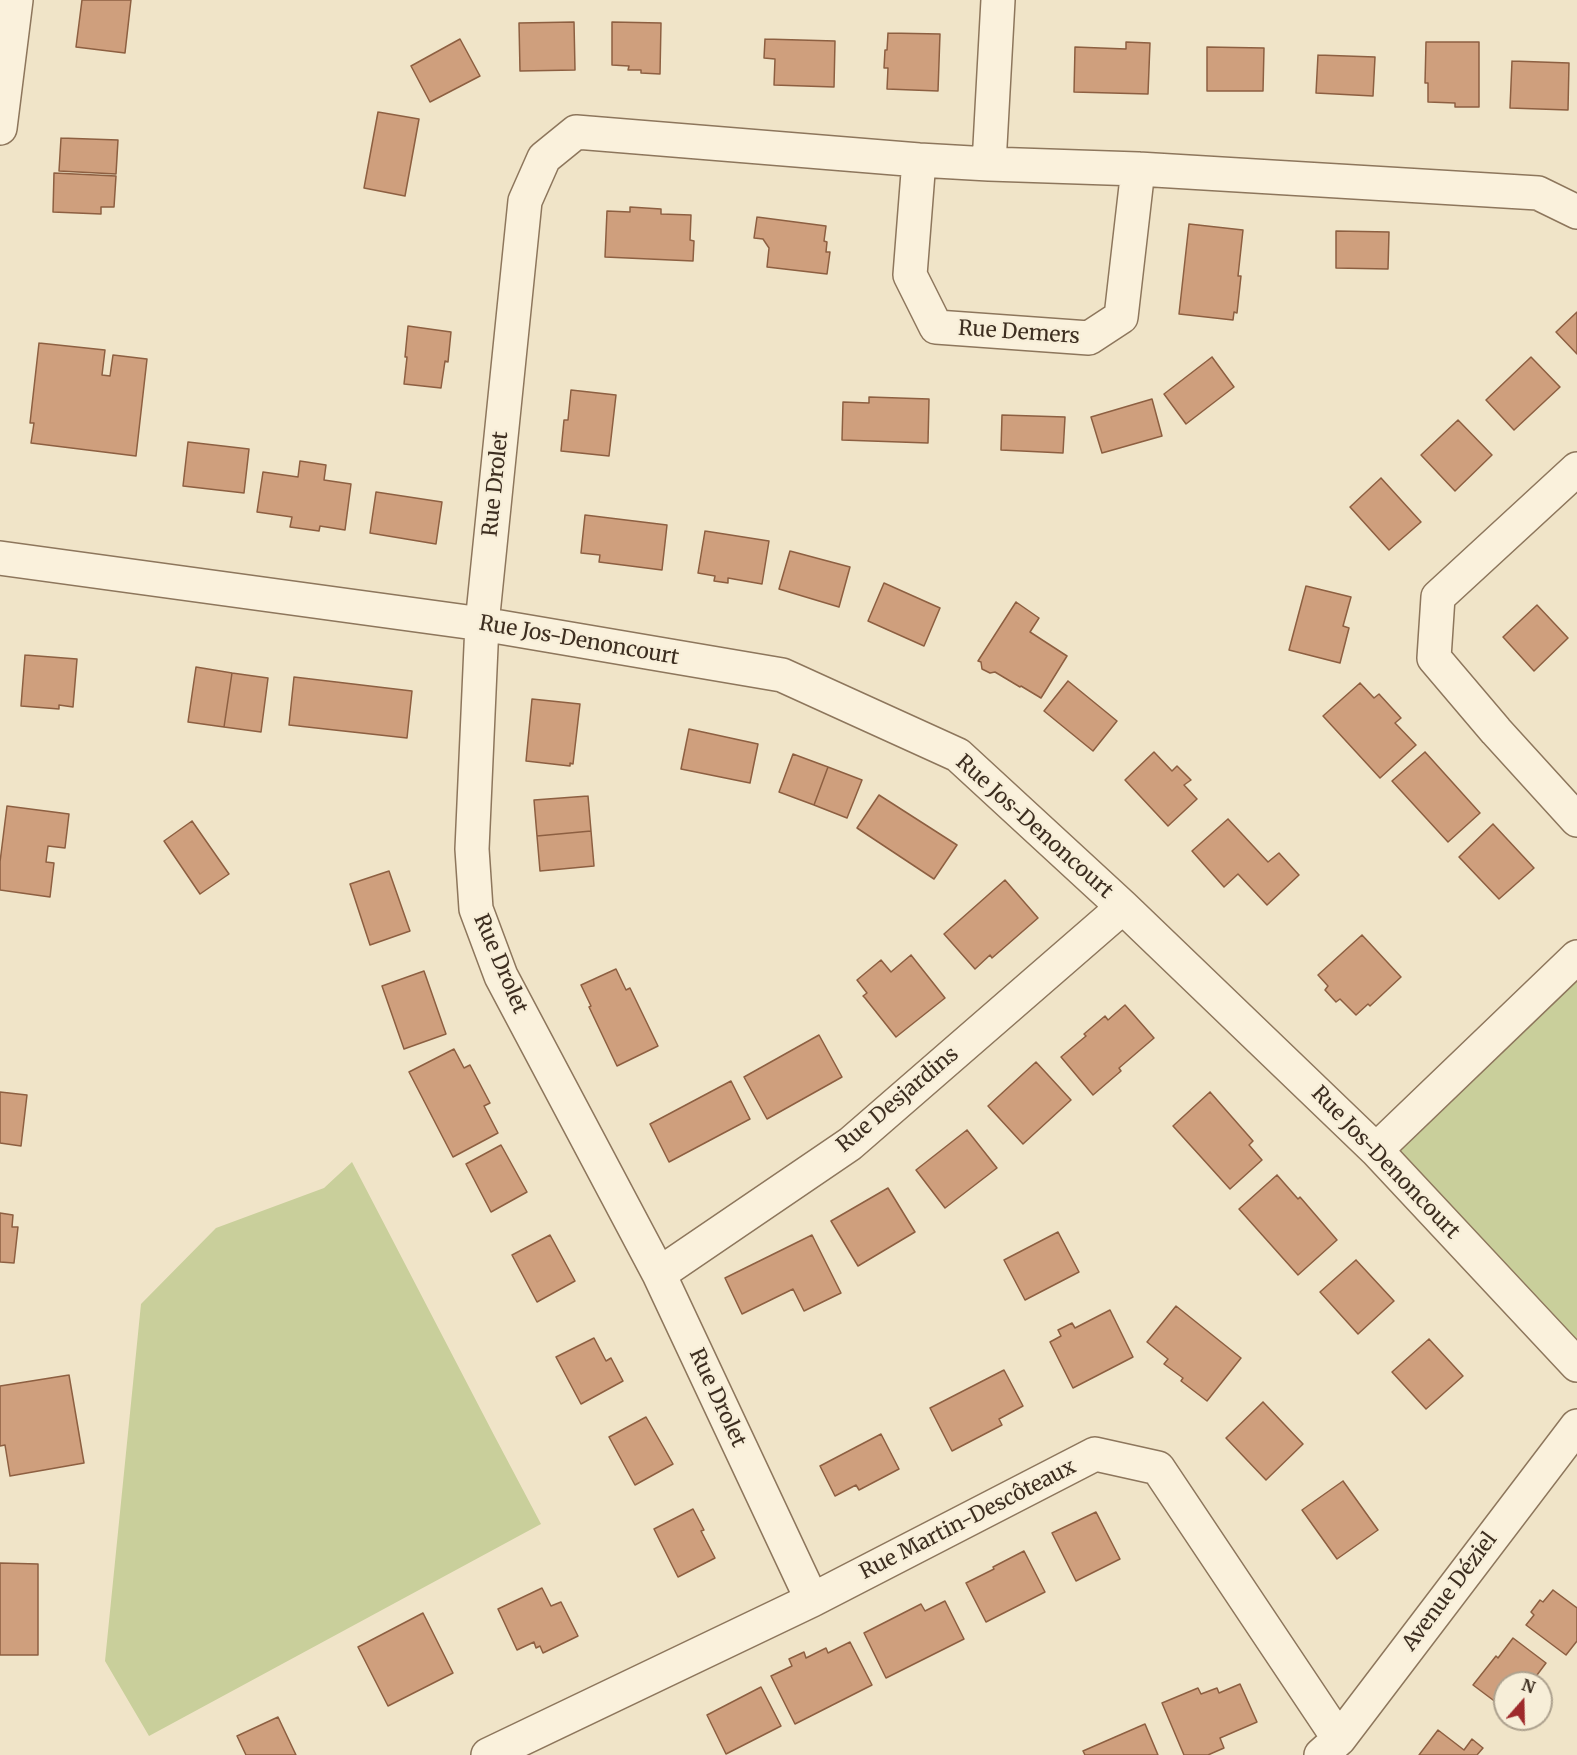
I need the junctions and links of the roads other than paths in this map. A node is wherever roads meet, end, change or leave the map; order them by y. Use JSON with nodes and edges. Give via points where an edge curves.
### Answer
{"nodes":[{"id":1,"x":16,"y":0,"type":"edge"},
{"id":2,"x":998,"y":0,"type":"edge"},
{"id":3,"x":0,"y":128,"type":"edge"},
{"id":4,"x":919,"y":160,"type":"junction"},
{"id":5,"x":989,"y":164,"type":"junction"},
{"id":6,"x":1138,"y":170,"type":"junction"},
{"id":7,"x":1577,"y":212,"type":"edge"},
{"id":8,"x":1577,"y":469,"type":"edge"},
{"id":9,"x":0,"y":558,"type":"edge"},
{"id":10,"x":482,"y":624,"type":"junction"},
{"id":11,"x":1577,"y":819,"type":"edge"},
{"id":12,"x":1123,"y":907,"type":"junction"},
{"id":13,"x":1577,"y":957,"type":"edge"},
{"id":14,"x":1376,"y":1150,"type":"junction"},
{"id":15,"x":658,"y":1274,"type":"junction"},
{"id":16,"x":1577,"y":1365,"type":"edge"},
{"id":17,"x":1577,"y":1426,"type":"edge"},
{"id":18,"x":812,"y":1600,"type":"junction"},
{"id":19,"x":1330,"y":1747,"type":"edge"},
{"id":20,"x":488,"y":1755,"type":"edge"}],
"edges":[{"from":1,"to":3,"type":"street"},
{"from":2,"to":5,"type":"street"},
{"from":4,"to":5,"type":"street"},
{"from":4,"to":6,"type":"street","name":"Rue Demers","via":[[910,275],[936,327],[1089,338],[1121,318]]},
{"from":4,"to":10,"type":"street","name":"Rue Drolet","via":[[576,132],[544,158],[525,201]]},
{"from":5,"to":6,"type":"street"},
{"from":6,"to":7,"type":"street","via":[[1539,193]]},
{"from":8,"to":11,"type":"street","via":[[1438,597],[1434,658]]},
{"from":9,"to":10,"type":"street","name":"Rue Jos-Denoncourt"},
{"from":10,"to":12,"type":"street","name":"Rue Jos-Denoncourt","via":[[782,675],[958,755]]},
{"from":10,"to":15,"type":"street","name":"Rue Drolet","via":[[472,849],[476,909],[501,976]]},
{"from":12,"to":14,"type":"street","name":"Rue Jos-Denoncourt"},
{"from":12,"to":15,"type":"street","name":"Rue Desjardins","via":[[850,1144]]},
{"from":13,"to":14,"type":"street"},
{"from":14,"to":16,"type":"street","name":"Rue Jos-Denoncourt"},
{"from":15,"to":18,"type":"street","name":"Rue Drolet"},
{"from":17,"to":19,"type":"street","name":"Avenue Déziel"},
{"from":18,"to":19,"type":"street","name":"Rue Martin-Descôteaux","via":[[1095,1454],[1158,1468]]},
{"from":18,"to":20,"type":"street","name":"Rue Martin-Descôteaux"}]}
